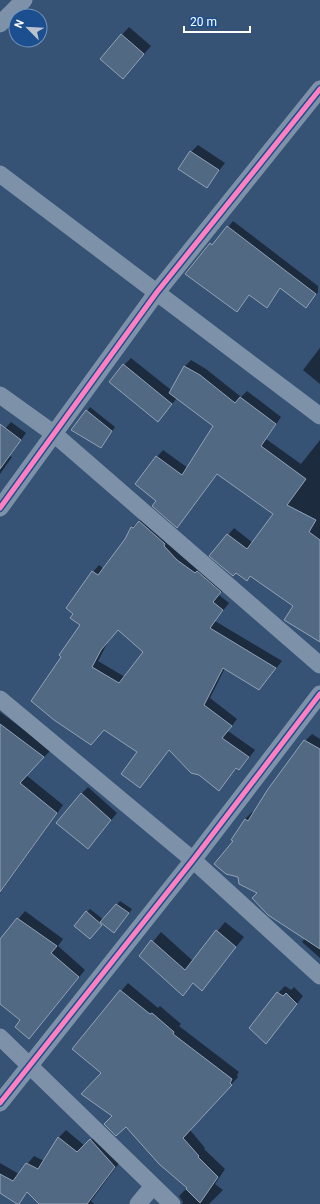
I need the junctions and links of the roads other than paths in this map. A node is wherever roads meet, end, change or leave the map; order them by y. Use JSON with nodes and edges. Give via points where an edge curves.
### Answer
{"nodes":[{"id":1,"x":24,"y":0,"type":"edge"},
{"id":2,"x":0,"y":24,"type":"edge"},
{"id":3,"x":320,"y":89,"type":"edge"},
{"id":4,"x":0,"y":174,"type":"edge"},
{"id":5,"x":157,"y":292,"type":"junction"},
{"id":6,"x":0,"y":396,"type":"edge"},
{"id":7,"x":320,"y":416,"type":"edge"},
{"id":8,"x":53,"y":434,"type":"junction"},
{"id":9,"x":0,"y":508,"type":"edge"},
{"id":10,"x":320,"y":664,"type":"edge"},
{"id":11,"x":320,"y":694,"type":"edge"},
{"id":12,"x":0,"y":699,"type":"edge"},
{"id":13,"x":193,"y":860,"type":"junction"},
{"id":14,"x":320,"y":976,"type":"edge"},
{"id":15,"x":0,"y":1037,"type":"edge"},
{"id":16,"x":30,"y":1064,"type":"junction"},
{"id":17,"x":0,"y":1103,"type":"edge"},
{"id":18,"x":153,"y":1186,"type":"junction"},
{"id":19,"x":138,"y":1204,"type":"edge"},
{"id":20,"x":172,"y":1204,"type":"edge"}],
"edges":[{"from":1,"to":2,"type":"street"},
{"from":3,"to":5,"type":"street"},
{"from":4,"to":5,"type":"street"},
{"from":5,"to":7,"type":"street"},
{"from":5,"to":8,"type":"street"},
{"from":6,"to":8,"type":"street"},
{"from":8,"to":9,"type":"street"},
{"from":8,"to":10,"type":"street"},
{"from":11,"to":13,"type":"street"},
{"from":12,"to":13,"type":"street"},
{"from":13,"to":14,"type":"street"},
{"from":13,"to":16,"type":"street"},
{"from":15,"to":16,"type":"street"},
{"from":16,"to":17,"type":"street"},
{"from":16,"to":18,"type":"street"},
{"from":18,"to":19,"type":"street"},
{"from":18,"to":20,"type":"street"}]}
